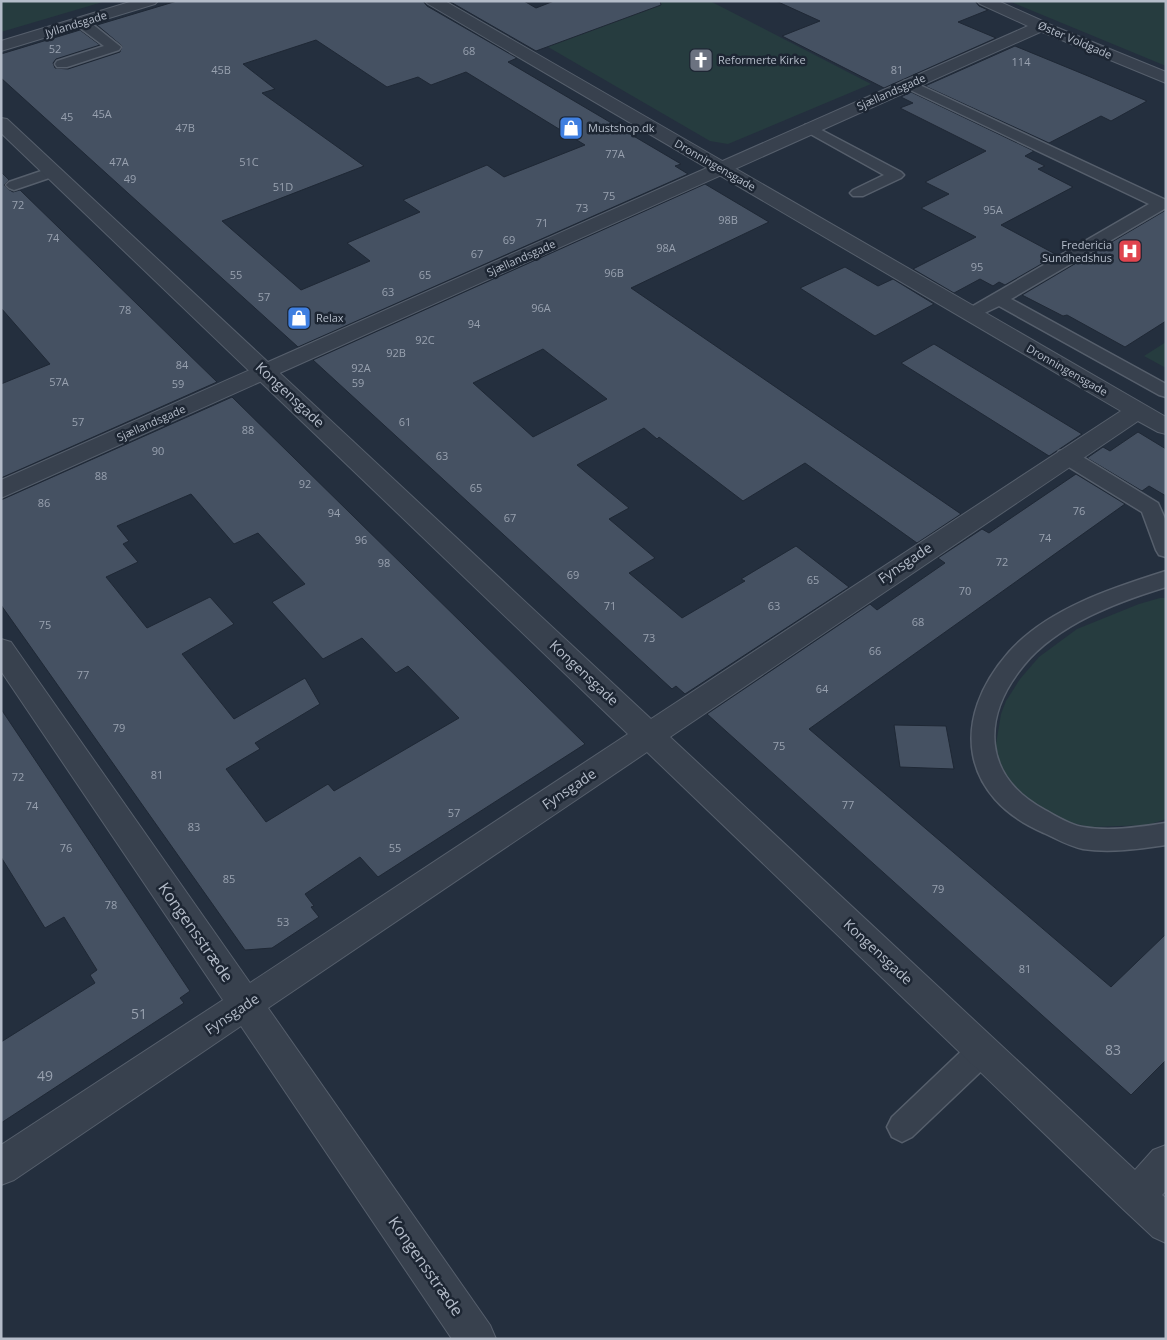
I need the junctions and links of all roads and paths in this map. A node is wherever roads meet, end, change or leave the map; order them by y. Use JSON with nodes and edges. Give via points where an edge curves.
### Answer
{"nodes":[{"id":1,"x":150,"y":1,"type":"edge"},
{"id":2,"x":433,"y":1,"type":"edge"},
{"id":3,"x":985,"y":1,"type":"edge"},
{"id":4,"x":80,"y":22,"type":"junction"},
{"id":5,"x":1041,"y":26,"type":"junction"},
{"id":6,"x":1,"y":46,"type":"edge"},
{"id":7,"x":62,"y":64,"type":"dead end"},
{"id":8,"x":1166,"y":78,"type":"edge"},
{"id":9,"x":909,"y":84,"type":"junction"},
{"id":10,"x":1,"y":123,"type":"edge"},
{"id":11,"x":810,"y":128,"type":"junction"},
{"id":12,"x":721,"y":168,"type":"junction"},
{"id":13,"x":53,"y":172,"type":"junction"},
{"id":14,"x":14,"y":185,"type":"dead end"},
{"id":15,"x":858,"y":193,"type":"dead end"},
{"id":16,"x":998,"y":299,"type":"junction"},
{"id":17,"x":972,"y":314,"type":"junction"},
{"id":18,"x":265,"y":372,"type":"junction"},
{"id":19,"x":1166,"y":391,"type":"edge"},
{"id":20,"x":1137,"y":411,"type":"junction"},
{"id":21,"x":1166,"y":428,"type":"edge"},
{"id":22,"x":1066,"y":456,"type":"junction"},
{"id":23,"x":1,"y":490,"type":"edge"},
{"id":24,"x":1166,"y":550,"type":"edge"},
{"id":25,"x":1166,"y":578,"type":"edge"},
{"id":26,"x":1,"y":649,"type":"edge"},
{"id":27,"x":649,"y":735,"type":"junction"},
{"id":28,"x":1166,"y":834,"type":"edge"},
{"id":29,"x":246,"y":1004,"type":"junction"},
{"id":30,"x":982,"y":1051,"type":"junction"},
{"id":31,"x":902,"y":1126,"type":"dead end"},
{"id":32,"x":1166,"y":1163,"type":"edge"},
{"id":33,"x":1,"y":1167,"type":"edge"},
{"id":34,"x":1136,"y":1196,"type":"junction"},
{"id":35,"x":1166,"y":1224,"type":"edge"},
{"id":36,"x":476,"y":1339,"type":"edge"}],
"edges":[{"from":1,"to":4,"type":"street","name":"Jyllandsgade"},
{"from":2,"to":12,"type":"street","name":"Dronningensgade"},
{"from":3,"to":5,"type":"street","name":"Øster Voldgade"},
{"from":4,"to":6,"type":"street","name":"Jyllandsgade"},
{"from":4,"to":7,"type":"lane","via":[[114,47]]},
{"from":5,"to":8,"type":"street","name":"Øster Voldgade"},
{"from":5,"to":9,"type":"street","name":"Sjællandsgade"},
{"from":9,"to":11,"type":"street","name":"Sjællandsgade"},
{"from":9,"to":16,"type":"lane","via":[[1161,204]]},
{"from":10,"to":13,"type":"street","name":"Kongensgade"},
{"from":11,"to":12,"type":"street","name":"Sjællandsgade"},
{"from":11,"to":15,"type":"lane","via":[[896,175]]},
{"from":12,"to":17,"type":"street","name":"Dronningensgade"},
{"from":12,"to":18,"type":"street","name":"Sjællandsgade"},
{"from":13,"to":14,"type":"lane"},
{"from":13,"to":18,"type":"street","name":"Kongensgade"},
{"from":16,"to":17,"type":"lane"},
{"from":16,"to":19,"type":"lane"},
{"from":17,"to":20,"type":"street","name":"Dronningensgade"},
{"from":18,"to":23,"type":"street","name":"Sjællandsgade"},
{"from":18,"to":27,"type":"street","name":"Kongensgade"},
{"from":19,"to":20,"type":"lane"},
{"from":20,"to":21,"type":"street","name":"Dronningensgade"},
{"from":20,"to":22,"type":"street","name":"Fynsgade"},
{"from":22,"to":24,"type":"lane","via":[[1151,508]]},
{"from":22,"to":27,"type":"street","name":"Fynsgade"},
{"from":25,"to":28,"type":"lane","via":[[1135,588],[1052,629],[1017,657],[1001,678],[988,705],[982,739],[984,764],[998,787],[1030,816],[1081,838],[1122,841]]},
{"from":26,"to":29,"type":"street","name":"Kongensstræde"},
{"from":27,"to":29,"type":"street","name":"Fynsgade"},
{"from":27,"to":30,"type":"street","name":"Kongensgade"},
{"from":29,"to":33,"type":"street","name":"Fynsgade"},
{"from":29,"to":36,"type":"street","name":"Kongensstræde"},
{"from":30,"to":31,"type":"lane"},
{"from":30,"to":34,"type":"street","name":"Kongensgade"},
{"from":32,"to":34,"type":"street"},
{"from":34,"to":35,"type":"street","name":"Kongensgade"}]}
